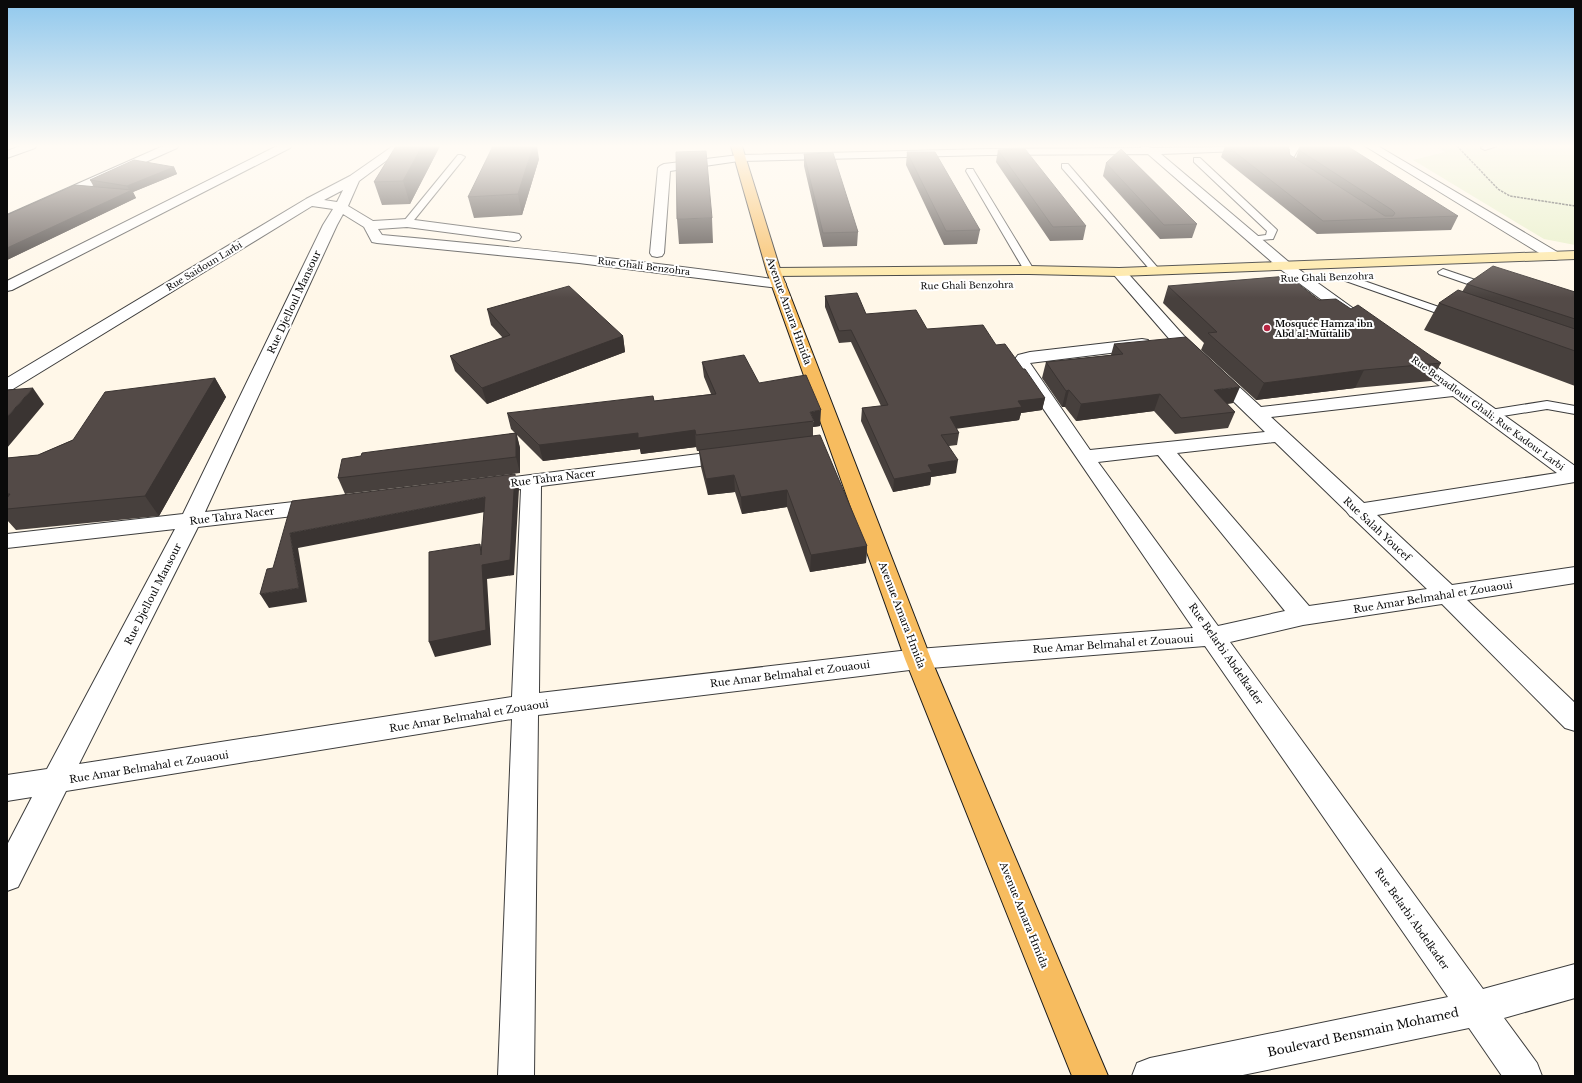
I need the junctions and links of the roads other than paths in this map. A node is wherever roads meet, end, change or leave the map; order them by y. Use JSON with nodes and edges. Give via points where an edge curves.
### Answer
{"nodes":[{"id":1,"x":60,"y":197,"type":"edge"},
{"id":2,"x":186,"y":197,"type":"edge"},
{"id":3,"x":320,"y":197,"type":"edge"},
{"id":4,"x":346,"y":197,"type":"edge"},
{"id":5,"x":429,"y":197,"type":"edge"},
{"id":6,"x":662,"y":197,"type":"edge"},
{"id":7,"x":751,"y":197,"type":"edge"},
{"id":8,"x":985,"y":197,"type":"edge"},
{"id":9,"x":1091,"y":197,"type":"edge"},
{"id":10,"x":1204,"y":197,"type":"edge"},
{"id":11,"x":1236,"y":197,"type":"edge"},
{"id":12,"x":1455,"y":197,"type":"edge"},
{"id":13,"x":310,"y":202,"type":"junction"},
{"id":14,"x":341,"y":207,"type":"junction"},
{"id":15,"x":7,"y":220,"type":"edge"},
{"id":16,"x":407,"y":223,"type":"junction"},
{"id":17,"x":370,"y":225,"type":"junction"},
{"id":18,"x":527,"y":238,"type":"dead end"},
{"id":19,"x":1254,"y":239,"type":"junction"},
{"id":20,"x":641,"y":252,"type":"dead end"},
{"id":21,"x":657,"y":254,"type":"junction"},
{"id":22,"x":1575,"y":255,"type":"edge"},
{"id":23,"x":672,"y":256,"type":"dead end"},
{"id":24,"x":1554,"y":256,"type":"junction"},
{"id":25,"x":688,"y":258,"type":"dead end"},
{"id":26,"x":1285,"y":266,"type":"junction"},
{"id":27,"x":1575,"y":266,"type":"edge"},
{"id":28,"x":1155,"y":270,"type":"junction"},
{"id":29,"x":1443,"y":272,"type":"junction"},
{"id":30,"x":1031,"y":277,"type":"junction"},
{"id":31,"x":1124,"y":277,"type":"junction"},
{"id":32,"x":1344,"y":277,"type":"junction"},
{"id":33,"x":776,"y":278,"type":"junction"},
{"id":34,"x":1303,"y":279,"type":"junction"},
{"id":35,"x":826,"y":286,"type":"dead end"},
{"id":36,"x":7,"y":287,"type":"edge"},
{"id":37,"x":1502,"y":292,"type":"edge"},
{"id":38,"x":1463,"y":319,"type":"edge"},
{"id":39,"x":1367,"y":325,"type":"edge"},
{"id":40,"x":1178,"y":339,"type":"junction"},
{"id":41,"x":1399,"y":348,"type":"edge"},
{"id":42,"x":7,"y":385,"type":"edge"},
{"id":43,"x":1456,"y":390,"type":"junction"},
{"id":44,"x":1575,"y":410,"type":"edge"},
{"id":45,"x":1255,"y":413,"type":"junction"},
{"id":46,"x":1490,"y":414,"type":"junction"},
{"id":47,"x":1279,"y":436,"type":"junction"},
{"id":48,"x":1163,"y":449,"type":"junction"},
{"id":49,"x":751,"y":453,"type":"edge"},
{"id":50,"x":1085,"y":457,"type":"junction"},
{"id":51,"x":1575,"y":476,"type":"edge"},
{"id":52,"x":531,"y":480,"type":"junction"},
{"id":53,"x":467,"y":488,"type":"edge"},
{"id":54,"x":341,"y":503,"type":"edge"},
{"id":55,"x":1357,"y":511,"type":"junction"},
{"id":56,"x":190,"y":521,"type":"junction"},
{"id":57,"x":7,"y":542,"type":"edge"},
{"id":58,"x":1575,"y":575,"type":"edge"},
{"id":59,"x":1447,"y":594,"type":"junction"},
{"id":60,"x":1303,"y":616,"type":"junction"},
{"id":61,"x":1213,"y":636,"type":"junction"},
{"id":62,"x":918,"y":658,"type":"junction"},
{"id":63,"x":525,"y":706,"type":"junction"},
{"id":64,"x":1575,"y":720,"type":"edge"},
{"id":65,"x":55,"y":782,"type":"junction"},
{"id":66,"x":7,"y":788,"type":"edge"},
{"id":67,"x":7,"y":876,"type":"edge"},
{"id":68,"x":1575,"y":981,"type":"edge"},
{"id":69,"x":1475,"y":1009,"type":"junction"},
{"id":70,"x":516,"y":1076,"type":"edge"},
{"id":71,"x":1090,"y":1076,"type":"edge"},
{"id":72,"x":1150,"y":1076,"type":"edge"},
{"id":73,"x":1524,"y":1076,"type":"edge"}],
"edges":[{"from":1,"to":15,"type":"street"},
{"from":2,"to":36,"type":"street"},
{"from":3,"to":13,"type":"street","name":"Rue Saidoun Larbi"},
{"from":4,"to":14,"type":"street","name":"Rue Djelloul Mansour"},
{"from":5,"to":16,"type":"lane"},
{"from":6,"to":21,"type":"street"},
{"from":7,"to":33,"type":"main road","name":"Avenue Amara Hmida"},
{"from":8,"to":30,"type":"lane"},
{"from":9,"to":28,"type":"lane"},
{"from":10,"to":19,"type":"street"},
{"from":11,"to":19,"type":"lane","via":[[1272,230],[1270,237]]},
{"from":12,"to":24,"type":"street"},
{"from":13,"to":14,"type":"street"},
{"from":13,"to":42,"type":"street","name":"Rue Saidoun Larbi"},
{"from":14,"to":17,"type":"street","name":"Rue Ghali Benzohra"},
{"from":14,"to":56,"type":"street","name":"Rue Djelloul Mansour","via":[[330,225]]},
{"from":16,"to":17,"type":"street"},
{"from":16,"to":18,"type":"street"},
{"from":17,"to":33,"type":"street","name":"Rue Ghali Benzohra","via":[[377,239]]},
{"from":19,"to":26,"type":"street"},
{"from":20,"to":21,"type":"street","name":"Rue Ghali Benzohra"},
{"from":21,"to":23,"type":"street","name":"Rue Ghali Benzohra"},
{"from":22,"to":24,"type":"main road","name":"Rue Ghali Benzohra"},
{"from":24,"to":26,"type":"main road","name":"Rue Ghali Benzohra"},
{"from":25,"to":33,"type":"street","name":"Rue Ghali Benzohra"},
{"from":26,"to":28,"type":"main road","name":"Rue Ghali Benzohra"},
{"from":26,"to":34,"type":"street"},
{"from":27,"to":29,"type":"main road","name":"Rue Ghali Benzohra"},
{"from":28,"to":31,"type":"main road","name":"Rue Ghali Benzohra"},
{"from":29,"to":32,"type":"main road","name":"Rue Ghali Benzohra"},
{"from":29,"to":37,"type":"lane"},
{"from":30,"to":31,"type":"main road","name":"Rue Ghali Benzohra"},
{"from":30,"to":33,"type":"main road","name":"Rue Ghali Benzohra"},
{"from":31,"to":34,"type":"main road","name":"Rue Ghali Benzohra"},
{"from":31,"to":40,"type":"street","name":"Rue Salah Youcef"},
{"from":32,"to":34,"type":"main road","name":"Rue Ghali Benzohra"},
{"from":32,"to":38,"type":"lane"},
{"from":33,"to":35,"type":"main road","name":"Rue Ghali Benzohra"},
{"from":33,"to":62,"type":"main road","name":"Avenue Amara Hmida","via":[[829,443]]},
{"from":34,"to":39,"type":"street"},
{"from":40,"to":45,"type":"street","name":"Rue Salah Youcef"},
{"from":40,"to":50,"type":"street","name":"Rue Belarbi Abdelkader","via":[[1024,359],[1021,363]]},
{"from":41,"to":43,"type":"street","name":"Rue Benadlouti Ghali; Rue Kadour Larbi"},
{"from":43,"to":45,"type":"street"},
{"from":43,"to":46,"type":"street","name":"Rue Benadlouti Ghali; Rue Kadour Larbi"},
{"from":44,"to":46,"type":"lane","via":[[1547,405]]},
{"from":45,"to":47,"type":"street","name":"Rue Salah Youcef"},
{"from":46,"to":51,"type":"street","name":"Rue Benadlouti Ghali; Rue Kadour Larbi"},
{"from":47,"to":48,"type":"street"},
{"from":47,"to":55,"type":"street","name":"Rue Salah Youcef"},
{"from":48,"to":50,"type":"street"},
{"from":48,"to":60,"type":"street"},
{"from":49,"to":52,"type":"street","name":"Rue Tahra Nacer"},
{"from":50,"to":61,"type":"street","name":"Rue Belarbi Abdelkader"},
{"from":51,"to":55,"type":"street"},
{"from":52,"to":53,"type":"street","name":"Rue Tahra Nacer"},
{"from":52,"to":63,"type":"street"},
{"from":54,"to":56,"type":"street","name":"Rue Tahra Nacer"},
{"from":55,"to":59,"type":"street","name":"Rue Salah Youcef"},
{"from":56,"to":57,"type":"street","name":"Rue Tahra Nacer"},
{"from":56,"to":65,"type":"street","name":"Rue Djelloul Mansour"},
{"from":58,"to":59,"type":"street","name":"Rue Amar Belmahal et Zouaoui"},
{"from":59,"to":60,"type":"street","name":"Rue Amar Belmahal et Zouaoui"},
{"from":59,"to":64,"type":"street","name":"Rue Salah Youcef"},
{"from":60,"to":61,"type":"street","name":"Rue Amar Belmahal et Zouaoui"},
{"from":61,"to":62,"type":"street","name":"Rue Amar Belmahal et Zouaoui"},
{"from":61,"to":69,"type":"street","name":"Rue Belarbi Abdelkader"},
{"from":62,"to":63,"type":"street","name":"Rue Amar Belmahal et Zouaoui"},
{"from":62,"to":71,"type":"main road","name":"Avenue Amara Hmida"},
{"from":63,"to":65,"type":"street","name":"Rue Amar Belmahal et Zouaoui"},
{"from":63,"to":70,"type":"street"},
{"from":65,"to":66,"type":"street","name":"Rue Amar Belmahal et Zouaoui"},
{"from":65,"to":67,"type":"street","name":"Rue Djelloul Mansour"},
{"from":68,"to":69,"type":"street","name":"Boulevard Bensmain Mohamed"},
{"from":69,"to":72,"type":"street","name":"Boulevard Bensmain Mohamed"},
{"from":69,"to":73,"type":"street","name":"Rue Belarbi Abdelkader"}]}
